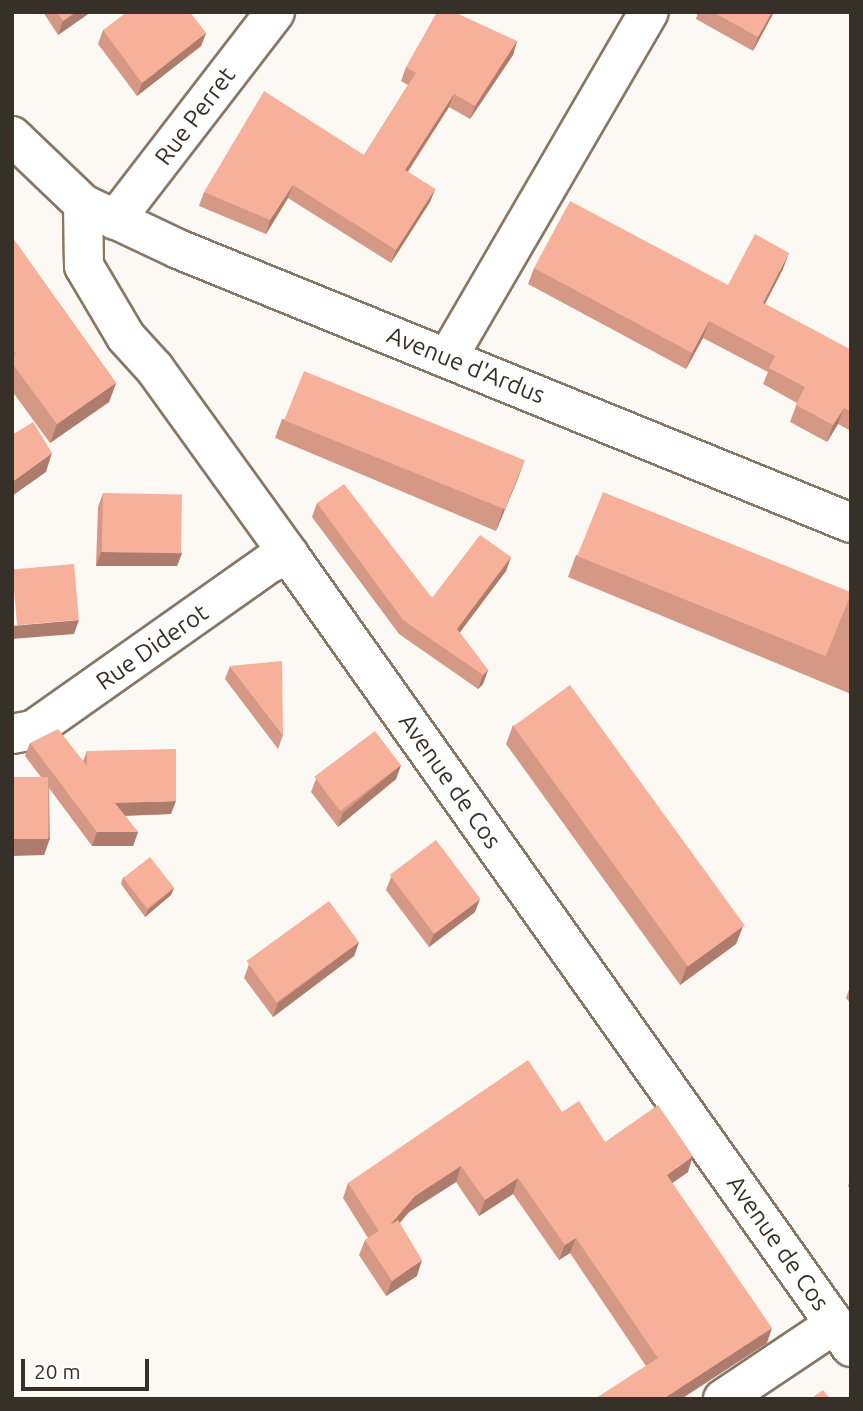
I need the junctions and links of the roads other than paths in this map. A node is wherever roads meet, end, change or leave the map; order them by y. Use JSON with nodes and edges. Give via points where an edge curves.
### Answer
{"nodes":[{"id":1,"x":275,"y":12,"type":"edge"},
{"id":2,"x":649,"y":12,"type":"edge"},
{"id":3,"x":12,"y":136,"type":"edge"},
{"id":4,"x":99,"y":212,"type":"junction"},
{"id":5,"x":449,"y":357,"type":"junction"},
{"id":6,"x":851,"y":523,"type":"edge"},
{"id":7,"x":289,"y":555,"type":"junction"},
{"id":8,"x":12,"y":734,"type":"edge"},
{"id":9,"x":843,"y":1336,"type":"edge"},
{"id":10,"x":723,"y":1399,"type":"edge"}],
"edges":[{"from":1,"to":4,"type":"street","name":"Rue Perret"},
{"from":2,"to":5,"type":"street"},
{"from":3,"to":4,"type":"street"},
{"from":4,"to":5,"type":"street","name":"Avenue d'Ardus"},
{"from":4,"to":7,"type":"street","name":"Avenue de Cos","via":[[84,266],[126,337],[155,369]]},
{"from":5,"to":6,"type":"street","name":"Avenue d'Ardus"},
{"from":7,"to":8,"type":"street","name":"Rue Diderot","via":[[270,563],[33,730]]},
{"from":7,"to":9,"type":"street","name":"Avenue de Cos"},
{"from":9,"to":10,"type":"street"}]}
